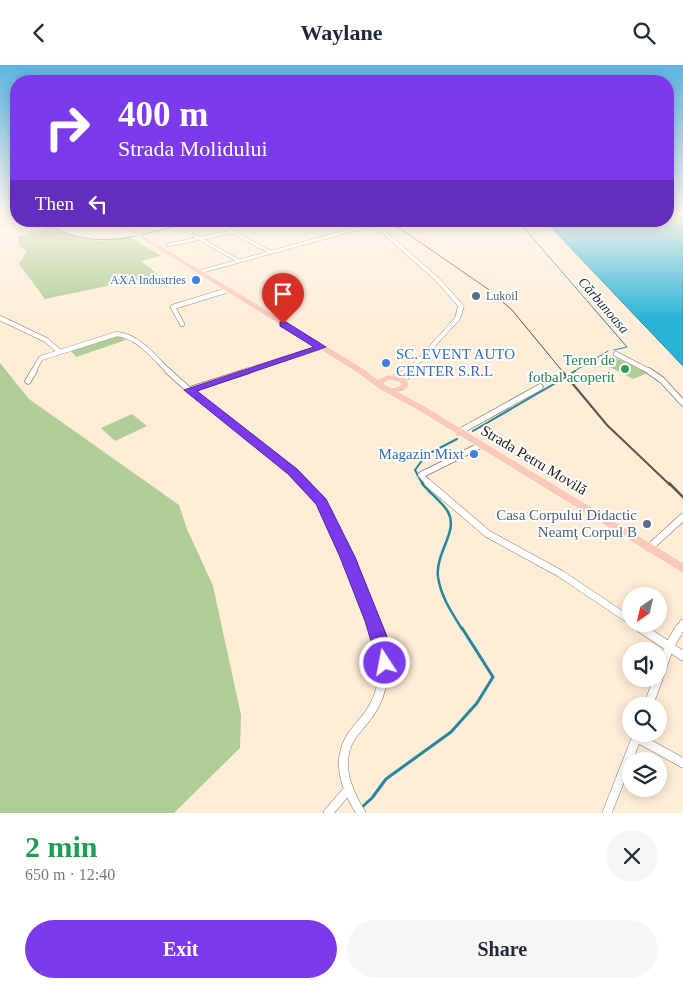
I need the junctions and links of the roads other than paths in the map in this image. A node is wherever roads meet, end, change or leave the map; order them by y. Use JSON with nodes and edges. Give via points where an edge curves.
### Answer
{"nodes":[{"id":1,"x":163,"y":250,"type":"edge"},
{"id":2,"x":221,"y":250,"type":"edge"},
{"id":3,"x":266,"y":250,"type":"edge"},
{"id":4,"x":278,"y":250,"type":"edge"},
{"id":5,"x":403,"y":250,"type":"edge"},
{"id":6,"x":270,"y":252,"type":"junction"},
{"id":7,"x":239,"y":261,"type":"junction"},
{"id":8,"x":199,"y":272,"type":"junction"},
{"id":9,"x":228,"y":290,"type":"junction"},
{"id":10,"x":0,"y":318,"type":"edge"},
{"id":11,"x":182,"y":324,"type":"dead end"},
{"id":12,"x":321,"y":347,"type":"junction"},
{"id":13,"x":60,"y":352,"type":"junction"},
{"id":14,"x":616,"y":354,"type":"dead end"},
{"id":15,"x":415,"y":365,"type":"junction"},
{"id":16,"x":361,"y":371,"type":"junction"},
{"id":17,"x":394,"y":377,"type":"junction"},
{"id":18,"x":385,"y":378,"type":"junction"},
{"id":19,"x":28,"y":381,"type":"dead end"},
{"id":20,"x":405,"y":384,"type":"junction"},
{"id":21,"x":540,"y":387,"type":"dead end"},
{"id":22,"x":384,"y":388,"type":"junction"},
{"id":23,"x":189,"y":390,"type":"junction"},
{"id":24,"x":683,"y":403,"type":"edge"},
{"id":25,"x":421,"y":408,"type":"junction"},
{"id":26,"x":459,"y":432,"type":"junction"},
{"id":27,"x":481,"y":445,"type":"junction"},
{"id":28,"x":683,"y":517,"type":"edge"},
{"id":29,"x":649,"y":548,"type":"junction"},
{"id":30,"x":683,"y":569,"type":"edge"},
{"id":31,"x":622,"y":615,"type":"edge"},
{"id":32,"x":683,"y":623,"type":"edge"},
{"id":33,"x":648,"y":633,"type":"edge"},
{"id":34,"x":669,"y":647,"type":"junction"},
{"id":35,"x":667,"y":652,"type":"edge"},
{"id":36,"x":683,"y":656,"type":"edge"},
{"id":37,"x":634,"y":742,"type":"edge"},
{"id":38,"x":648,"y":742,"type":"edge"},
{"id":39,"x":683,"y":763,"type":"edge"},
{"id":40,"x":348,"y":789,"type":"junction"},
{"id":41,"x":328,"y":813,"type":"edge"},
{"id":42,"x":361,"y":813,"type":"edge"},
{"id":43,"x":607,"y":813,"type":"edge"}],
"edges":[{"from":1,"to":8,"type":"main road","name":"Strada Petru Movilă"},
{"from":2,"to":7,"type":"street"},
{"from":3,"to":6,"type":"street"},
{"from":4,"to":6,"type":"street"},
{"from":5,"to":15,"type":"main road","via":[[438,280],[461,306],[458,318]]},
{"from":6,"to":7,"type":"street"},
{"from":7,"to":8,"type":"street"},
{"from":8,"to":9,"type":"main road","name":"Strada Petru Movilă"},
{"from":9,"to":11,"type":"street","via":[[173,307]]},
{"from":9,"to":12,"type":"main road","name":"Strada Petru Movilă"},
{"from":10,"to":13,"type":"street","via":[[42,337]]},
{"from":12,"to":16,"type":"main road","name":"Strada Petru Movilă"},
{"from":12,"to":23,"type":"street"},
{"from":13,"to":19,"type":"street","via":[[38,360]]},
{"from":13,"to":23,"type":"street","via":[[122,334],[140,345]]},
{"from":14,"to":24,"type":"street","via":[[643,366],[662,380]]},
{"from":15,"to":17,"type":"main road"},
{"from":15,"to":20,"type":"main road"},
{"from":16,"to":18,"type":"main road","name":"Strada Petru Movilă"},
{"from":16,"to":22,"type":"main road","name":"Strada Petru Movilă"},
{"from":17,"to":18,"type":"main road"},
{"from":17,"to":20,"type":"main road"},
{"from":18,"to":22,"type":"main road","via":[[380,381]]},
{"from":20,"to":22,"type":"main road","via":[[397,390]]},
{"from":20,"to":25,"type":"main road","name":"Strada Petru Movilă"},
{"from":21,"to":26,"type":"street"},
{"from":22,"to":25,"type":"main road","name":"Strada Petru Movilă"},
{"from":23,"to":40,"type":"street","via":[[288,467],[314,492],[340,541],[373,621],[383,652],[384,673],[375,704],[345,747],[344,774]]},
{"from":25,"to":26,"type":"main road","name":"Strada Petru Movilă"},
{"from":26,"to":27,"type":"main road","name":"Strada Petru Movilă"},
{"from":27,"to":29,"type":"main road","name":"Strada Petru Movilă"},
{"from":27,"to":31,"type":"street","via":[[424,473],[422,478],[488,534],[561,574]]},
{"from":28,"to":29,"type":"street"},
{"from":29,"to":30,"type":"main road","name":"Strada Petru Movilă"},
{"from":32,"to":34,"type":"street"},
{"from":33,"to":34,"type":"street"},
{"from":34,"to":35,"type":"street"},
{"from":34,"to":36,"type":"street"},
{"from":37,"to":43,"type":"street"},
{"from":38,"to":39,"type":"street"},
{"from":40,"to":41,"type":"street"},
{"from":40,"to":42,"type":"street"}]}
